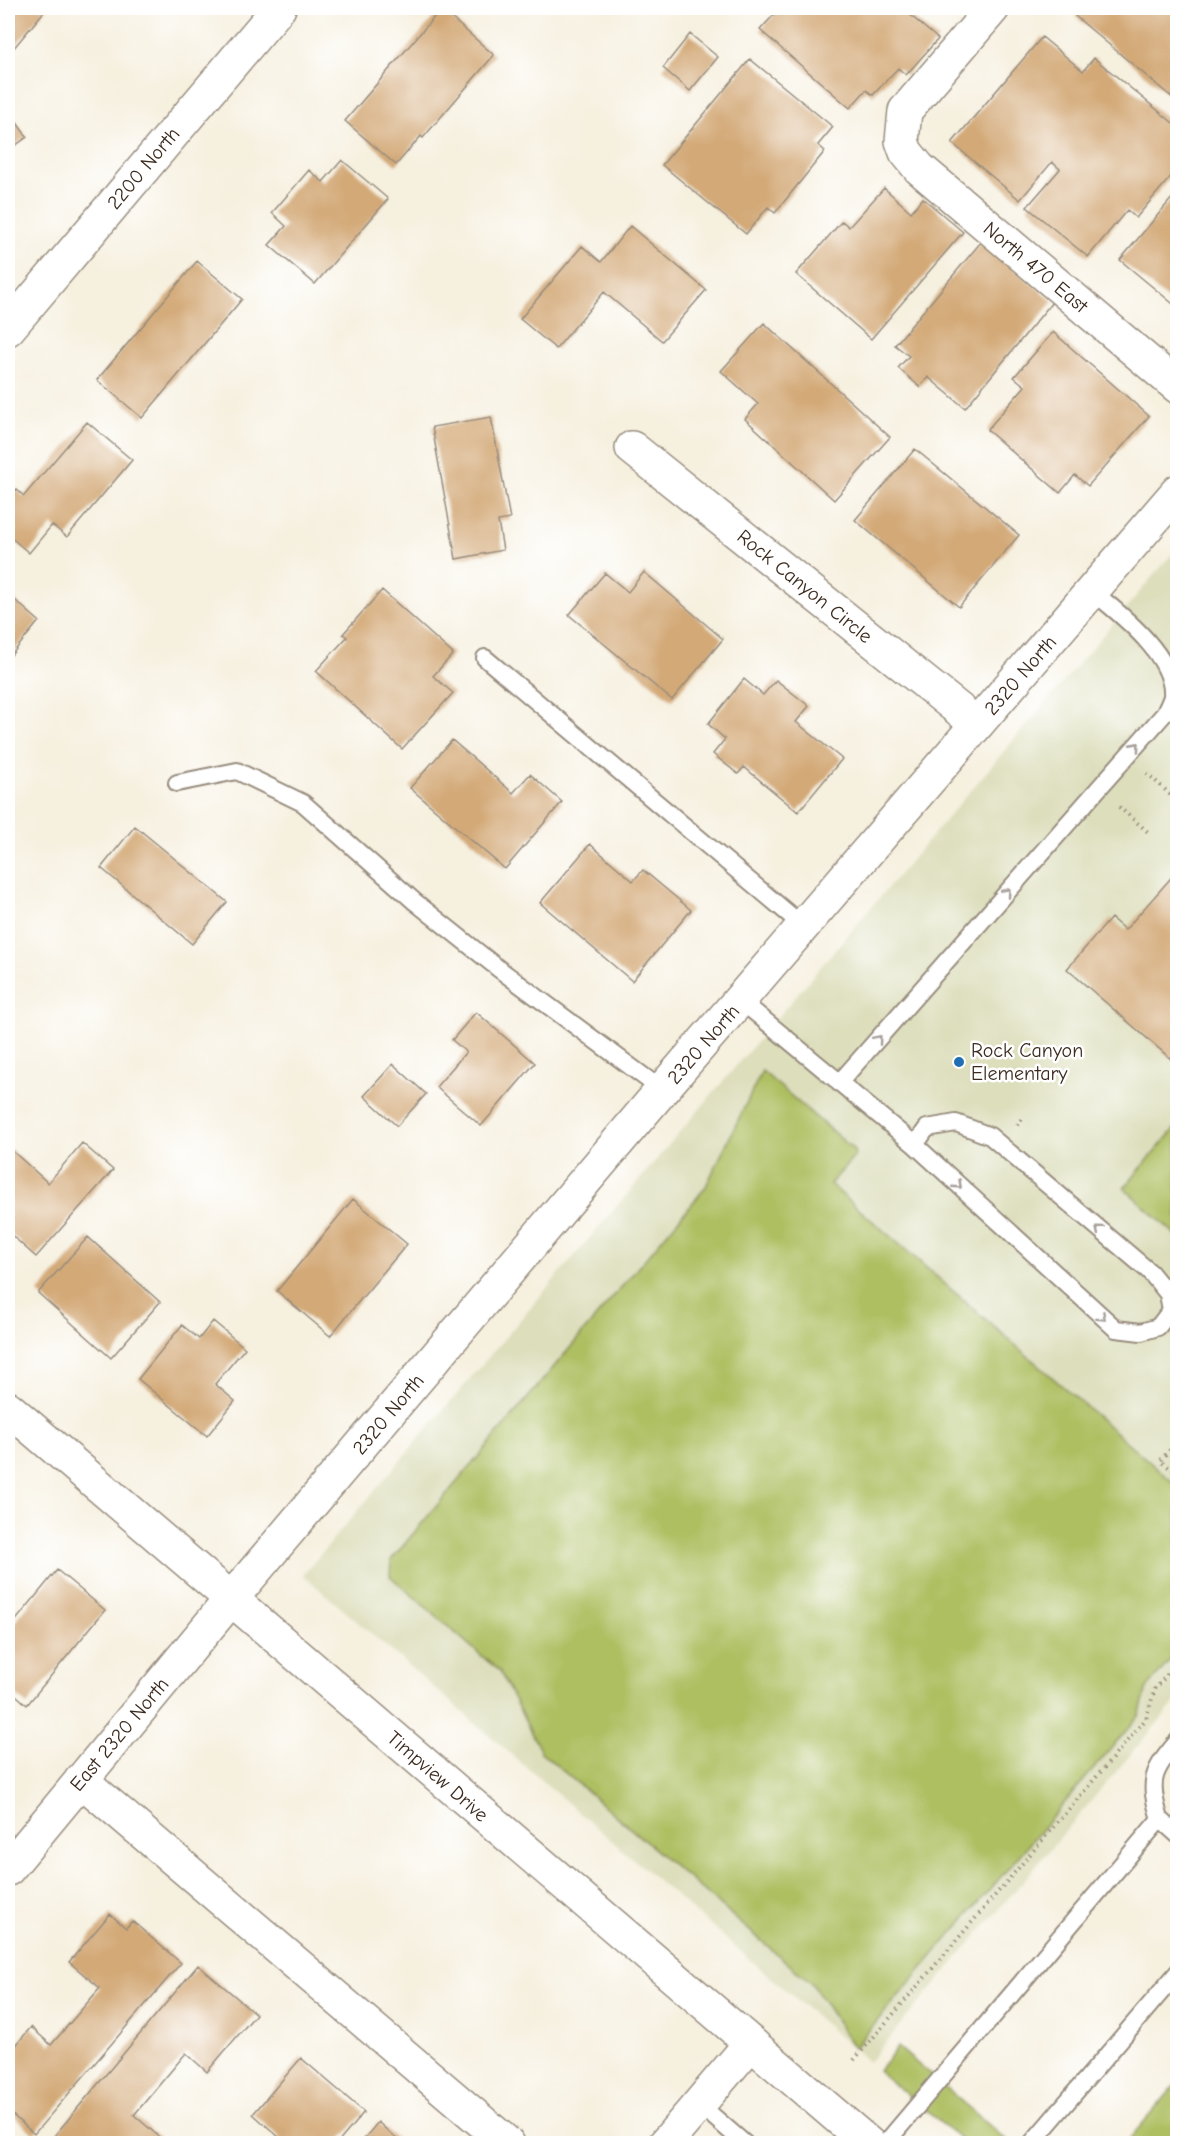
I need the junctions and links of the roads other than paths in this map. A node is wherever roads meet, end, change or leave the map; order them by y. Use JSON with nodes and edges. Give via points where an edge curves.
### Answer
{"nodes":[{"id":1,"x":279,"y":8,"type":"edge"},
{"id":2,"x":993,"y":8,"type":"edge"},
{"id":3,"x":8,"y":329,"type":"edge"},
{"id":4,"x":1178,"y":387,"type":"edge"},
{"id":5,"x":632,"y":448,"type":"dead end"},
{"id":6,"x":1178,"y":491,"type":"edge"},
{"id":7,"x":1092,"y":591,"type":"junction"},
{"id":8,"x":485,"y":658,"type":"dead end"},
{"id":9,"x":977,"y":724,"type":"junction"},
{"id":10,"x":177,"y":783,"type":"dead end"},
{"id":11,"x":804,"y":926,"type":"junction"},
{"id":12,"x":740,"y":1000,"type":"junction"},
{"id":13,"x":840,"y":1083,"type":"junction"},
{"id":14,"x":662,"y":1090,"type":"junction"},
{"id":15,"x":915,"y":1145,"type":"junction"},
{"id":16,"x":8,"y":1408,"type":"edge"},
{"id":17,"x":231,"y":1599,"type":"junction"},
{"id":18,"x":1178,"y":1741,"type":"edge"},
{"id":19,"x":81,"y":1780,"type":"junction"},
{"id":20,"x":1160,"y":1819,"type":"junction"},
{"id":21,"x":1178,"y":1835,"type":"edge"},
{"id":22,"x":8,"y":1869,"type":"edge"},
{"id":23,"x":1178,"y":1972,"type":"edge"},
{"id":24,"x":751,"y":2043,"type":"junction"},
{"id":25,"x":699,"y":2104,"type":"junction"},
{"id":26,"x":508,"y":2144,"type":"edge"},
{"id":27,"x":665,"y":2144,"type":"edge"},
{"id":28,"x":745,"y":2144,"type":"edge"},
{"id":29,"x":868,"y":2144,"type":"edge"},
{"id":30,"x":885,"y":2144,"type":"edge"},
{"id":31,"x":1031,"y":2144,"type":"edge"}],
"edges":[{"from":1,"to":3,"type":"street","name":"2200 North"},
{"from":2,"to":4,"type":"street","name":"North 470 East","via":[[905,111],[902,141],[906,152],[919,168]]},
{"from":5,"to":9,"type":"street","name":"Rock Canyon Circle"},
{"from":6,"to":7,"type":"street","name":"2320 North"},
{"from":7,"to":9,"type":"street","name":"2320 North"},
{"from":13,"to":7,"type":"lane","one_way":true,"via":[[1165,713],[1172,697],[1161,661],[1133,624]]},
{"from":8,"to":11,"type":"lane"},
{"from":9,"to":11,"type":"street","name":"2320 North"},
{"from":10,"to":14,"type":"lane","via":[[237,771],[303,803],[414,901],[499,969]]},
{"from":11,"to":12,"type":"street","name":"2320 North"},
{"from":12,"to":13,"type":"lane"},
{"from":12,"to":14,"type":"street","name":"2320 North"},
{"from":13,"to":15,"type":"lane"},
{"from":14,"to":17,"type":"street","name":"2320 North"},
{"from":15,"to":15,"type":"lane","one_way":true,"via":[[1116,1329],[1141,1332],[1158,1327],[1171,1310],[1168,1294],[1150,1272],[990,1136],[956,1123],[927,1128]]},
{"from":16,"to":17,"type":"street","name":"Timpview Drive"},
{"from":17,"to":19,"type":"street","name":"East 2320 North"},
{"from":17,"to":24,"type":"street","name":"Timpview Drive"},
{"from":18,"to":20,"type":"lane","via":[[1163,1758],[1153,1779]]},
{"from":19,"to":22,"type":"street","name":"East 2320 North"},
{"from":19,"to":26,"type":"street"},
{"from":20,"to":21,"type":"lane"},
{"from":20,"to":30,"type":"lane"},
{"from":23,"to":31,"type":"lane"},
{"from":24,"to":25,"type":"street"},
{"from":24,"to":29,"type":"street","name":"Timpview Drive"},
{"from":25,"to":27,"type":"street"},
{"from":25,"to":28,"type":"lane"}]}
